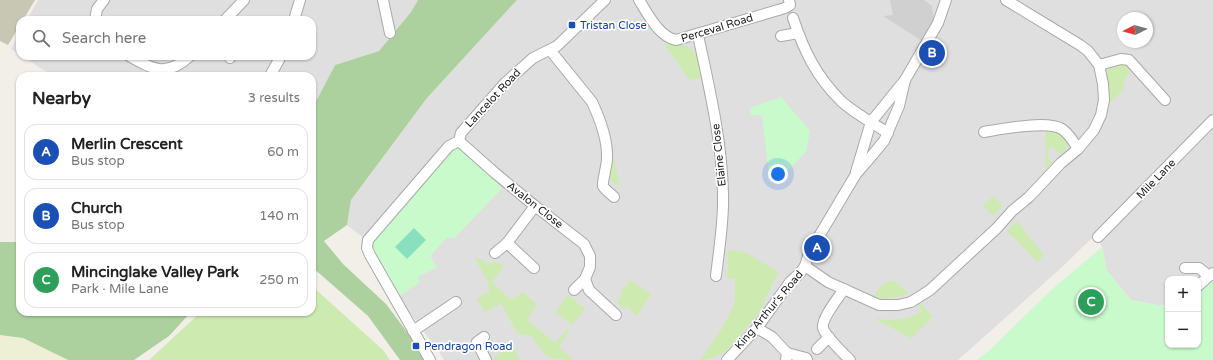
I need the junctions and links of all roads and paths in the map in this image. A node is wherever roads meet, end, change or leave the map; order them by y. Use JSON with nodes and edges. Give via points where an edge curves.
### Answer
{"nodes":[{"id":1,"x":104,"y":0,"type":"edge"},
{"id":2,"x":244,"y":0,"type":"edge"},
{"id":3,"x":300,"y":0,"type":"edge"},
{"id":4,"x":383,"y":0,"type":"edge"},
{"id":5,"x":605,"y":0,"type":"edge"},
{"id":6,"x":639,"y":0,"type":"edge"},
{"id":7,"x":946,"y":0,"type":"edge"},
{"id":8,"x":1006,"y":0,"type":"edge"},
{"id":9,"x":789,"y":2,"type":"edge"},
{"id":10,"x":397,"y":12,"type":"dead end"},
{"id":11,"x":386,"y":15,"type":"junction"},
{"id":12,"x":96,"y":16,"type":"edge"},
{"id":13,"x":229,"y":16,"type":"edge"},
{"id":14,"x":295,"y":16,"type":"edge"},
{"id":15,"x":793,"y":18,"type":"dead end"},
{"id":16,"x":798,"y":32,"type":"junction"},
{"id":17,"x":390,"y":33,"type":"dead end"},
{"id":18,"x":698,"y":35,"type":"junction"},
{"id":19,"x":780,"y":36,"type":"dead end"},
{"id":20,"x":550,"y":50,"type":"junction"},
{"id":21,"x":137,"y":60,"type":"edge"},
{"id":22,"x":186,"y":60,"type":"edge"},
{"id":23,"x":278,"y":60,"type":"edge"},
{"id":24,"x":1098,"y":65,"type":"junction"},
{"id":25,"x":272,"y":72,"type":"edge"},
{"id":26,"x":905,"y":80,"type":"junction"},
{"id":27,"x":1165,"y":100,"type":"dead end"},
{"id":28,"x":1213,"y":120,"type":"edge"},
{"id":29,"x":871,"y":122,"type":"junction"},
{"id":30,"x":888,"y":132,"type":"junction"},
{"id":31,"x":984,"y":132,"type":"dead end"},
{"id":32,"x":459,"y":141,"type":"junction"},
{"id":33,"x":1078,"y":149,"type":"junction"},
{"id":34,"x":856,"y":174,"type":"junction"},
{"id":35,"x":614,"y":197,"type":"dead end"},
{"id":36,"x":535,"y":206,"type":"junction"},
{"id":37,"x":1098,"y":237,"type":"dead end"},
{"id":38,"x":507,"y":243,"type":"junction"},
{"id":39,"x":495,"y":253,"type":"dead end"},
{"id":40,"x":805,"y":266,"type":"junction"},
{"id":41,"x":534,"y":268,"type":"dead end"},
{"id":42,"x":1185,"y":268,"type":"dead end"},
{"id":43,"x":1211,"y":274,"type":"edge"},
{"id":44,"x":716,"y":276,"type":"dead end"},
{"id":45,"x":585,"y":279,"type":"junction"},
{"id":46,"x":1201,"y":283,"type":"edge"},
{"id":47,"x":844,"y":289,"type":"junction"},
{"id":48,"x":574,"y":290,"type":"dead end"},
{"id":49,"x":456,"y":302,"type":"dead end"},
{"id":50,"x":616,"y":315,"type":"dead end"},
{"id":51,"x":757,"y":328,"type":"junction"},
{"id":52,"x":413,"y":331,"type":"junction"},
{"id":53,"x":484,"y":337,"type":"dead end"},
{"id":54,"x":829,"y":337,"type":"junction"},
{"id":55,"x":817,"y":349,"type":"dead end"},
{"id":56,"x":786,"y":356,"type":"edge"},
{"id":57,"x":430,"y":360,"type":"edge"},
{"id":58,"x":486,"y":360,"type":"edge"},
{"id":59,"x":727,"y":360,"type":"edge"},
{"id":60,"x":807,"y":360,"type":"edge"},
{"id":61,"x":850,"y":360,"type":"edge"}],
"edges":[{"from":1,"to":12,"type":"street","via":[[97,9]]},
{"from":2,"to":13,"type":"street"},
{"from":3,"to":14,"type":"street"},
{"from":4,"to":11,"type":"street"},
{"from":5,"to":20,"type":"street","name":"Lancelot Road"},
{"from":6,"to":18,"type":"street","name":"Perceval Road","via":[[668,39],[676,40]]},
{"from":7,"to":26,"type":"street","name":"King Arthur's Road","via":[[938,23]]},
{"from":8,"to":24,"type":"street","via":[[1080,45]]},
{"from":9,"to":18,"type":"street","name":"Perceval Road","via":[[785,8]]},
{"from":10,"to":11,"type":"street"},
{"from":11,"to":17,"type":"street"},
{"from":15,"to":16,"type":"street"},
{"from":16,"to":19,"type":"street"},
{"from":16,"to":29,"type":"street","via":[[812,65],[829,86],[842,102]]},
{"from":18,"to":44,"type":"street","name":"Elaine Close","via":[[715,116],[722,174],[722,222]]},
{"from":20,"to":32,"type":"street","name":"Lancelot Road","via":[[533,58],[505,83],[461,133]]},
{"from":20,"to":35,"type":"street","via":[[592,102],[596,111],[606,144],[606,172],[603,184]]},
{"from":21,"to":22,"type":"street","via":[[160,70],[174,68]]},
{"from":23,"to":25,"type":"street"},
{"from":24,"to":27,"type":"street","via":[[1121,59],[1129,60]]},
{"from":24,"to":33,"type":"street","via":[[1104,100],[1101,115],[1094,130]]},
{"from":26,"to":29,"type":"street","name":"King Arthur's Road"},
{"from":26,"to":30,"type":"street","name":"King Arthur's Road","via":[[899,106]]},
{"from":28,"to":37,"type":"street","name":"Mile Lane"},
{"from":29,"to":30,"type":"street"},
{"from":29,"to":34,"type":"street","name":"King Arthur's Road"},
{"from":30,"to":34,"type":"street","name":"King Arthur's Road","via":[[884,141]]},
{"from":31,"to":33,"type":"street","via":[[1053,126],[1067,133]]},
{"from":32,"to":36,"type":"street","name":"Avalon Close"},
{"from":32,"to":52,"type":"street","name":"Lancelot Road","via":[[449,146],[368,240],[367,248]]},
{"from":33,"to":47,"type":"street","via":[[961,262],[915,300],[898,305],[879,305]]},
{"from":34,"to":40,"type":"street","name":"King Arthur's Road","via":[[809,253]]},
{"from":36,"to":38,"type":"street"},
{"from":36,"to":45,"type":"street","name":"Avalon Close","via":[[584,244],[590,256],[590,267]]},
{"from":38,"to":39,"type":"street"},
{"from":38,"to":41,"type":"street"},
{"from":40,"to":47,"type":"street","via":[[828,282]]},
{"from":40,"to":51,"type":"street","name":"King Arthur's Road","via":[[790,282]]},
{"from":42,"to":43,"type":"street","via":[[1199,268]]},
{"from":43,"to":46,"type":"street"},
{"from":45,"to":48,"type":"street"},
{"from":45,"to":50,"type":"street","via":[[590,290]]},
{"from":47,"to":54,"type":"street","via":[[826,315],[823,329]]},
{"from":49,"to":52,"type":"street"},
{"from":51,"to":56,"type":"street","via":[[772,337]]},
{"from":51,"to":59,"type":"street","name":"King Arthur's Road"},
{"from":52,"to":57,"type":"street"},
{"from":53,"to":58,"type":"street","via":[[477,342]]},
{"from":54,"to":55,"type":"street"},
{"from":54,"to":61,"type":"street"},
{"from":56,"to":60,"type":"street"}]}
